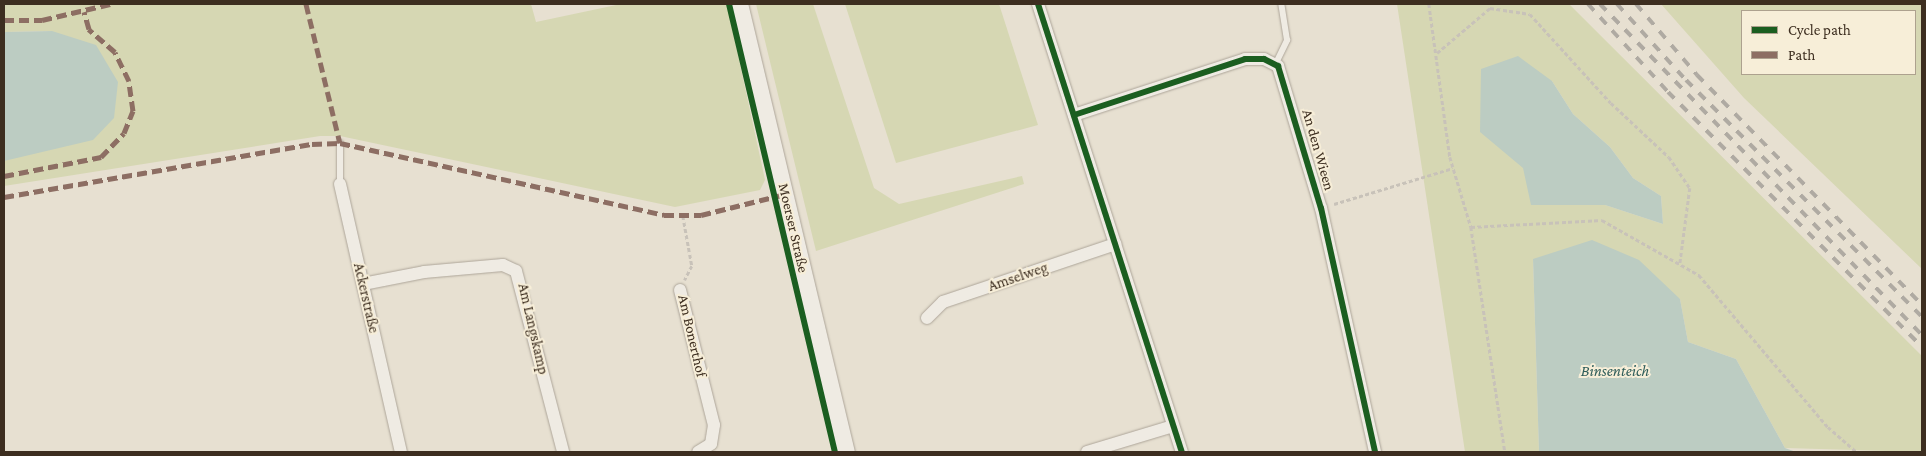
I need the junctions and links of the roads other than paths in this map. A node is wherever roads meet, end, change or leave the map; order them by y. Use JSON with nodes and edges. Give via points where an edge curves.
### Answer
{"nodes":[{"id":1,"x":739,"y":4,"type":"edge"},
{"id":2,"x":1038,"y":4,"type":"edge"},
{"id":3,"x":1281,"y":4,"type":"edge"},
{"id":4,"x":1275,"y":65,"type":"junction"},
{"id":5,"x":1074,"y":115,"type":"junction"},
{"id":6,"x":340,"y":144,"type":"dead end"},
{"id":7,"x":340,"y":184,"type":"joint"},
{"id":8,"x":1115,"y":244,"type":"junction"},
{"id":9,"x":363,"y":284,"type":"junction"},
{"id":10,"x":680,"y":290,"type":"road end"},
{"id":11,"x":927,"y":318,"type":"dead end"},
{"id":12,"x":1173,"y":426,"type":"junction"},
{"id":13,"x":401,"y":452,"type":"edge"},
{"id":14,"x":563,"y":452,"type":"edge"},
{"id":15,"x":698,"y":452,"type":"edge"},
{"id":16,"x":846,"y":452,"type":"edge"},
{"id":17,"x":1087,"y":452,"type":"edge"},
{"id":18,"x":1182,"y":452,"type":"edge"},
{"id":19,"x":1375,"y":452,"type":"edge"}],
"edges":[{"from":1,"to":16,"type":"main road","name":"Moerser Straße"},
{"from":2,"to":5,"type":"street"},
{"from":3,"to":4,"type":"lane","via":[[1287,40]]},
{"from":4,"to":5,"type":"street","via":[[1264,59],[1245,60]]},
{"from":4,"to":19,"type":"street","name":"An den Wieen","via":[[1285,81],[1321,208]]},
{"from":5,"to":8,"type":"street"},
{"from":6,"to":7,"type":"lane","name":"Ackerstraße"},
{"from":7,"to":9,"type":"street","name":"Ackerstraße"},
{"from":8,"to":11,"type":"street","name":"Amselweg","via":[[943,302]]},
{"from":8,"to":12,"type":"street"},
{"from":9,"to":13,"type":"street","name":"Ackerstraße"},
{"from":9,"to":14,"type":"street","name":"Am Langskamp","via":[[494,266],[516,271]]},
{"from":10,"to":15,"type":"street","name":"Am Bonerthof","via":[[714,425],[711,444]]},
{"from":12,"to":17,"type":"street"},
{"from":12,"to":18,"type":"street"}]}
